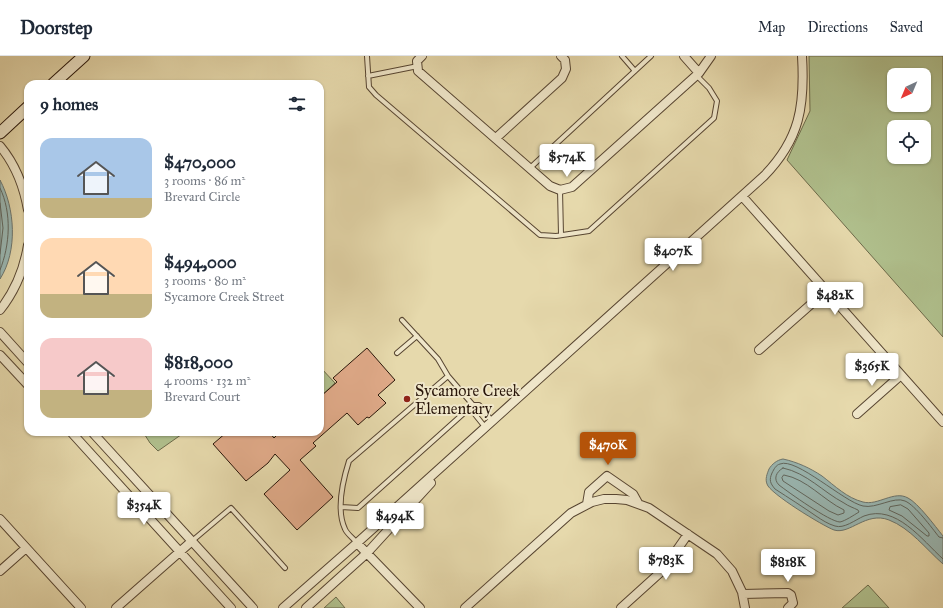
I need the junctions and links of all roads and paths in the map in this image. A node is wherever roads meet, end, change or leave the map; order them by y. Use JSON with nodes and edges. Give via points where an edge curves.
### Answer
{"nodes":[{"id":1,"x":84,"y":56,"type":"edge"},
{"id":2,"x":367,"y":56,"type":"edge"},
{"id":3,"x":422,"y":56,"type":"edge"},
{"id":4,"x":562,"y":56,"type":"edge"},
{"id":5,"x":622,"y":56,"type":"edge"},
{"id":6,"x":651,"y":56,"type":"edge"},
{"id":7,"x":684,"y":56,"type":"edge"},
{"id":8,"x":711,"y":56,"type":"edge"},
{"id":9,"x":802,"y":56,"type":"edge"},
{"id":10,"x":418,"y":66,"type":"junction"},
{"id":11,"x":635,"y":71,"type":"junction"},
{"id":12,"x":698,"y":74,"type":"junction"},
{"id":13,"x":368,"y":76,"type":"junction"},
{"id":14,"x":57,"y":80,"type":"edge"},
{"id":15,"x":24,"y":111,"type":"edge"},
{"id":16,"x":0,"y":133,"type":"edge"},
{"id":17,"x":496,"y":138,"type":"junction"},
{"id":18,"x":0,"y":146,"type":"edge"},
{"id":19,"x":530,"y":168,"type":"junction"},
{"id":20,"x":560,"y":190,"type":"junction"},
{"id":21,"x":24,"y":191,"type":"edge"},
{"id":22,"x":742,"y":196,"type":"junction"},
{"id":23,"x":561,"y":235,"type":"junction"},
{"id":24,"x":24,"y":262,"type":"edge"},
{"id":25,"x":826,"y":291,"type":"junction"},
{"id":26,"x":0,"y":310,"type":"edge"},
{"id":27,"x":402,"y":320,"type":"dead end"},
{"id":28,"x":0,"y":332,"type":"edge"},
{"id":29,"x":417,"y":336,"type":"junction"},
{"id":30,"x":760,"y":350,"type":"dead end"},
{"id":31,"x":397,"y":353,"type":"dead end"},
{"id":32,"x":0,"y":355,"type":"edge"},
{"id":33,"x":24,"y":359,"type":"edge"},
{"id":34,"x":901,"y":375,"type":"junction"},
{"id":35,"x":448,"y":376,"type":"junction"},
{"id":36,"x":24,"y":381,"type":"edge"},
{"id":37,"x":474,"y":405,"type":"junction"},
{"id":38,"x":857,"y":414,"type":"dead end"},
{"id":39,"x":492,"y":421,"type":"junction"},
{"id":40,"x":943,"y":422,"type":"edge"},
{"id":41,"x":485,"y":427,"type":"junction"},
{"id":42,"x":75,"y":436,"type":"edge"},
{"id":43,"x":96,"y":436,"type":"edge"},
{"id":44,"x":464,"y":446,"type":"junction"},
{"id":45,"x":638,"y":503,"type":"junction"},
{"id":46,"x":587,"y":504,"type":"junction"},
{"id":47,"x":341,"y":507,"type":"junction"},
{"id":48,"x":0,"y":519,"type":"edge"},
{"id":49,"x":688,"y":534,"type":"junction"},
{"id":50,"x":192,"y":541,"type":"junction"},
{"id":51,"x":358,"y":543,"type":"junction"},
{"id":52,"x":26,"y":548,"type":"junction"},
{"id":53,"x":180,"y":551,"type":"junction"},
{"id":54,"x":367,"y":552,"type":"junction"},
{"id":55,"x":285,"y":568,"type":"dead end"},
{"id":56,"x":0,"y":571,"type":"edge"},
{"id":57,"x":743,"y":594,"type":"junction"},
{"id":58,"x":81,"y":608,"type":"edge"},
{"id":59,"x":116,"y":608,"type":"edge"},
{"id":60,"x":231,"y":608,"type":"edge"},
{"id":61,"x":253,"y":608,"type":"edge"},
{"id":62,"x":283,"y":608,"type":"edge"},
{"id":63,"x":306,"y":608,"type":"edge"},
{"id":64,"x":420,"y":608,"type":"edge"},
{"id":65,"x":466,"y":608,"type":"edge"},
{"id":66,"x":621,"y":608,"type":"edge"},
{"id":67,"x":745,"y":608,"type":"edge"},
{"id":68,"x":788,"y":608,"type":"edge"}],
"edges":[{"from":1,"to":14,"type":"main road"},
{"from":2,"to":13,"type":"lane"},
{"from":3,"to":10,"type":"street","via":[[417,61]]},
{"from":4,"to":17,"type":"street","via":[[566,69],[562,78]]},
{"from":5,"to":11,"type":"lane"},
{"from":6,"to":11,"type":"lane"},
{"from":7,"to":12,"type":"street"},
{"from":8,"to":12,"type":"street"},
{"from":9,"to":22,"type":"street","via":[[803,94],[792,139],[775,165]]},
{"from":10,"to":13,"type":"lane"},
{"from":10,"to":17,"type":"street","via":[[418,71]]},
{"from":11,"to":19,"type":"lane"},
{"from":12,"to":20,"type":"street","via":[[572,187]]},
{"from":12,"to":23,"type":"lane","via":[[717,101],[714,118],[589,231]]},
{"from":13,"to":23,"type":"lane","via":[[369,87],[376,95],[540,236]]},
{"from":15,"to":16,"type":"main road"},
{"from":17,"to":19,"type":"street"},
{"from":18,"to":21,"type":"street","via":[[13,164]]},
{"from":19,"to":20,"type":"street","via":[[550,186]]},
{"from":20,"to":23,"type":"lane"},
{"from":22,"to":25,"type":"street"},
{"from":22,"to":39,"type":"street"},
{"from":24,"to":26,"type":"street","via":[[16,284]]},
{"from":25,"to":30,"type":"street"},
{"from":25,"to":34,"type":"street"},
{"from":27,"to":29,"type":"lane"},
{"from":28,"to":33,"type":"street"},
{"from":29,"to":31,"type":"lane"},
{"from":29,"to":35,"type":"lane","via":[[438,359]]},
{"from":32,"to":36,"type":"street"},
{"from":34,"to":38,"type":"street"},
{"from":34,"to":40,"type":"street"},
{"from":35,"to":37,"type":"lane"},
{"from":35,"to":47,"type":"lane","via":[[350,461],[343,479]]},
{"from":37,"to":39,"type":"lane","via":[[478,405]]},
{"from":37,"to":41,"type":"lane","via":[[473,412]]},
{"from":37,"to":47,"type":"lane","via":[[358,508]]},
{"from":39,"to":41,"type":"street"},
{"from":41,"to":44,"type":"street"},
{"from":42,"to":53,"type":"street"},
{"from":43,"to":50,"type":"street"},
{"from":44,"to":51,"type":"street"},
{"from":44,"to":54,"type":"street"},
{"from":45,"to":46,"type":"street","via":[[604,499]]},
{"from":45,"to":46,"type":"street","via":[[633,494],[607,476],[589,492]]},
{"from":45,"to":49,"type":"street"},
{"from":46,"to":65,"type":"street","via":[[571,513]]},
{"from":47,"to":51,"type":"lane","via":[[345,530]]},
{"from":48,"to":52,"type":"street"},
{"from":49,"to":57,"type":"street","via":[[726,562]]},
{"from":49,"to":66,"type":"street","via":[[663,570]]},
{"from":50,"to":53,"type":"street"},
{"from":50,"to":55,"type":"lane","via":[[231,508]]},
{"from":50,"to":61,"type":"street"},
{"from":51,"to":54,"type":"street"},
{"from":51,"to":62,"type":"street"},
{"from":52,"to":56,"type":"street"},
{"from":52,"to":58,"type":"street"},
{"from":53,"to":59,"type":"street"},
{"from":53,"to":60,"type":"street"},
{"from":54,"to":63,"type":"street"},
{"from":54,"to":64,"type":"street"},
{"from":57,"to":67,"type":"street"},
{"from":57,"to":68,"type":"street","via":[[788,593],[792,595],[793,603]]}]}
